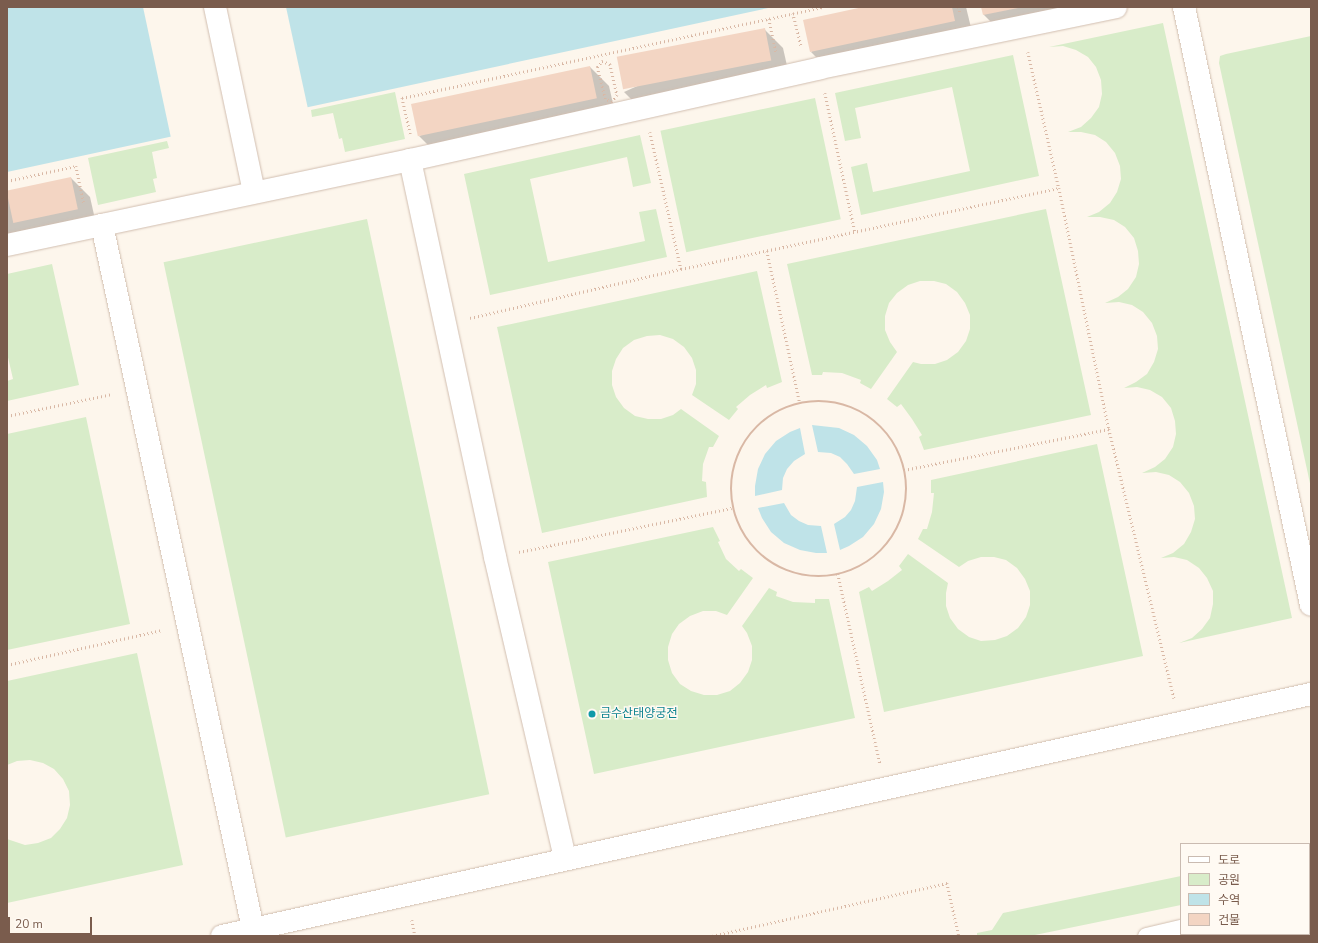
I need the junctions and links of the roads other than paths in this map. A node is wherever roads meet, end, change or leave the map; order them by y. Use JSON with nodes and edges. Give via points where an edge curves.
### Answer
{"nodes":[{"id":1,"x":214,"y":7,"type":"edge"},
{"id":2,"x":1116,"y":7,"type":"edge"},
{"id":3,"x":1184,"y":7,"type":"edge"},
{"id":4,"x":410,"y":150,"type":"junction"},
{"id":5,"x":254,"y":192,"type":"junction"},
{"id":6,"x":102,"y":225,"type":"junction"},
{"id":7,"x":7,"y":245,"type":"edge"},
{"id":8,"x":1311,"y":605,"type":"edge"},
{"id":9,"x":1311,"y":694,"type":"edge"},
{"id":10,"x":565,"y":859,"type":"junction"},
{"id":11,"x":1180,"y":928,"type":"edge"},
{"id":12,"x":254,"y":929,"type":"junction"},
{"id":13,"x":222,"y":936,"type":"edge"},
{"id":14,"x":1146,"y":936,"type":"edge"}],
"edges":[{"from":1,"to":5,"type":"street"},
{"from":2,"to":4,"type":"street","via":[[820,68],[645,108]]},
{"from":3,"to":8,"type":"street"},
{"from":4,"to":5,"type":"street"},
{"from":4,"to":10,"type":"street","via":[[495,557]]},
{"from":5,"to":6,"type":"street"},
{"from":6,"to":7,"type":"street"},
{"from":6,"to":12,"type":"street"},
{"from":9,"to":10,"type":"street"},
{"from":10,"to":12,"type":"street"},
{"from":11,"to":14,"type":"lane"},
{"from":12,"to":13,"type":"street"}]}
